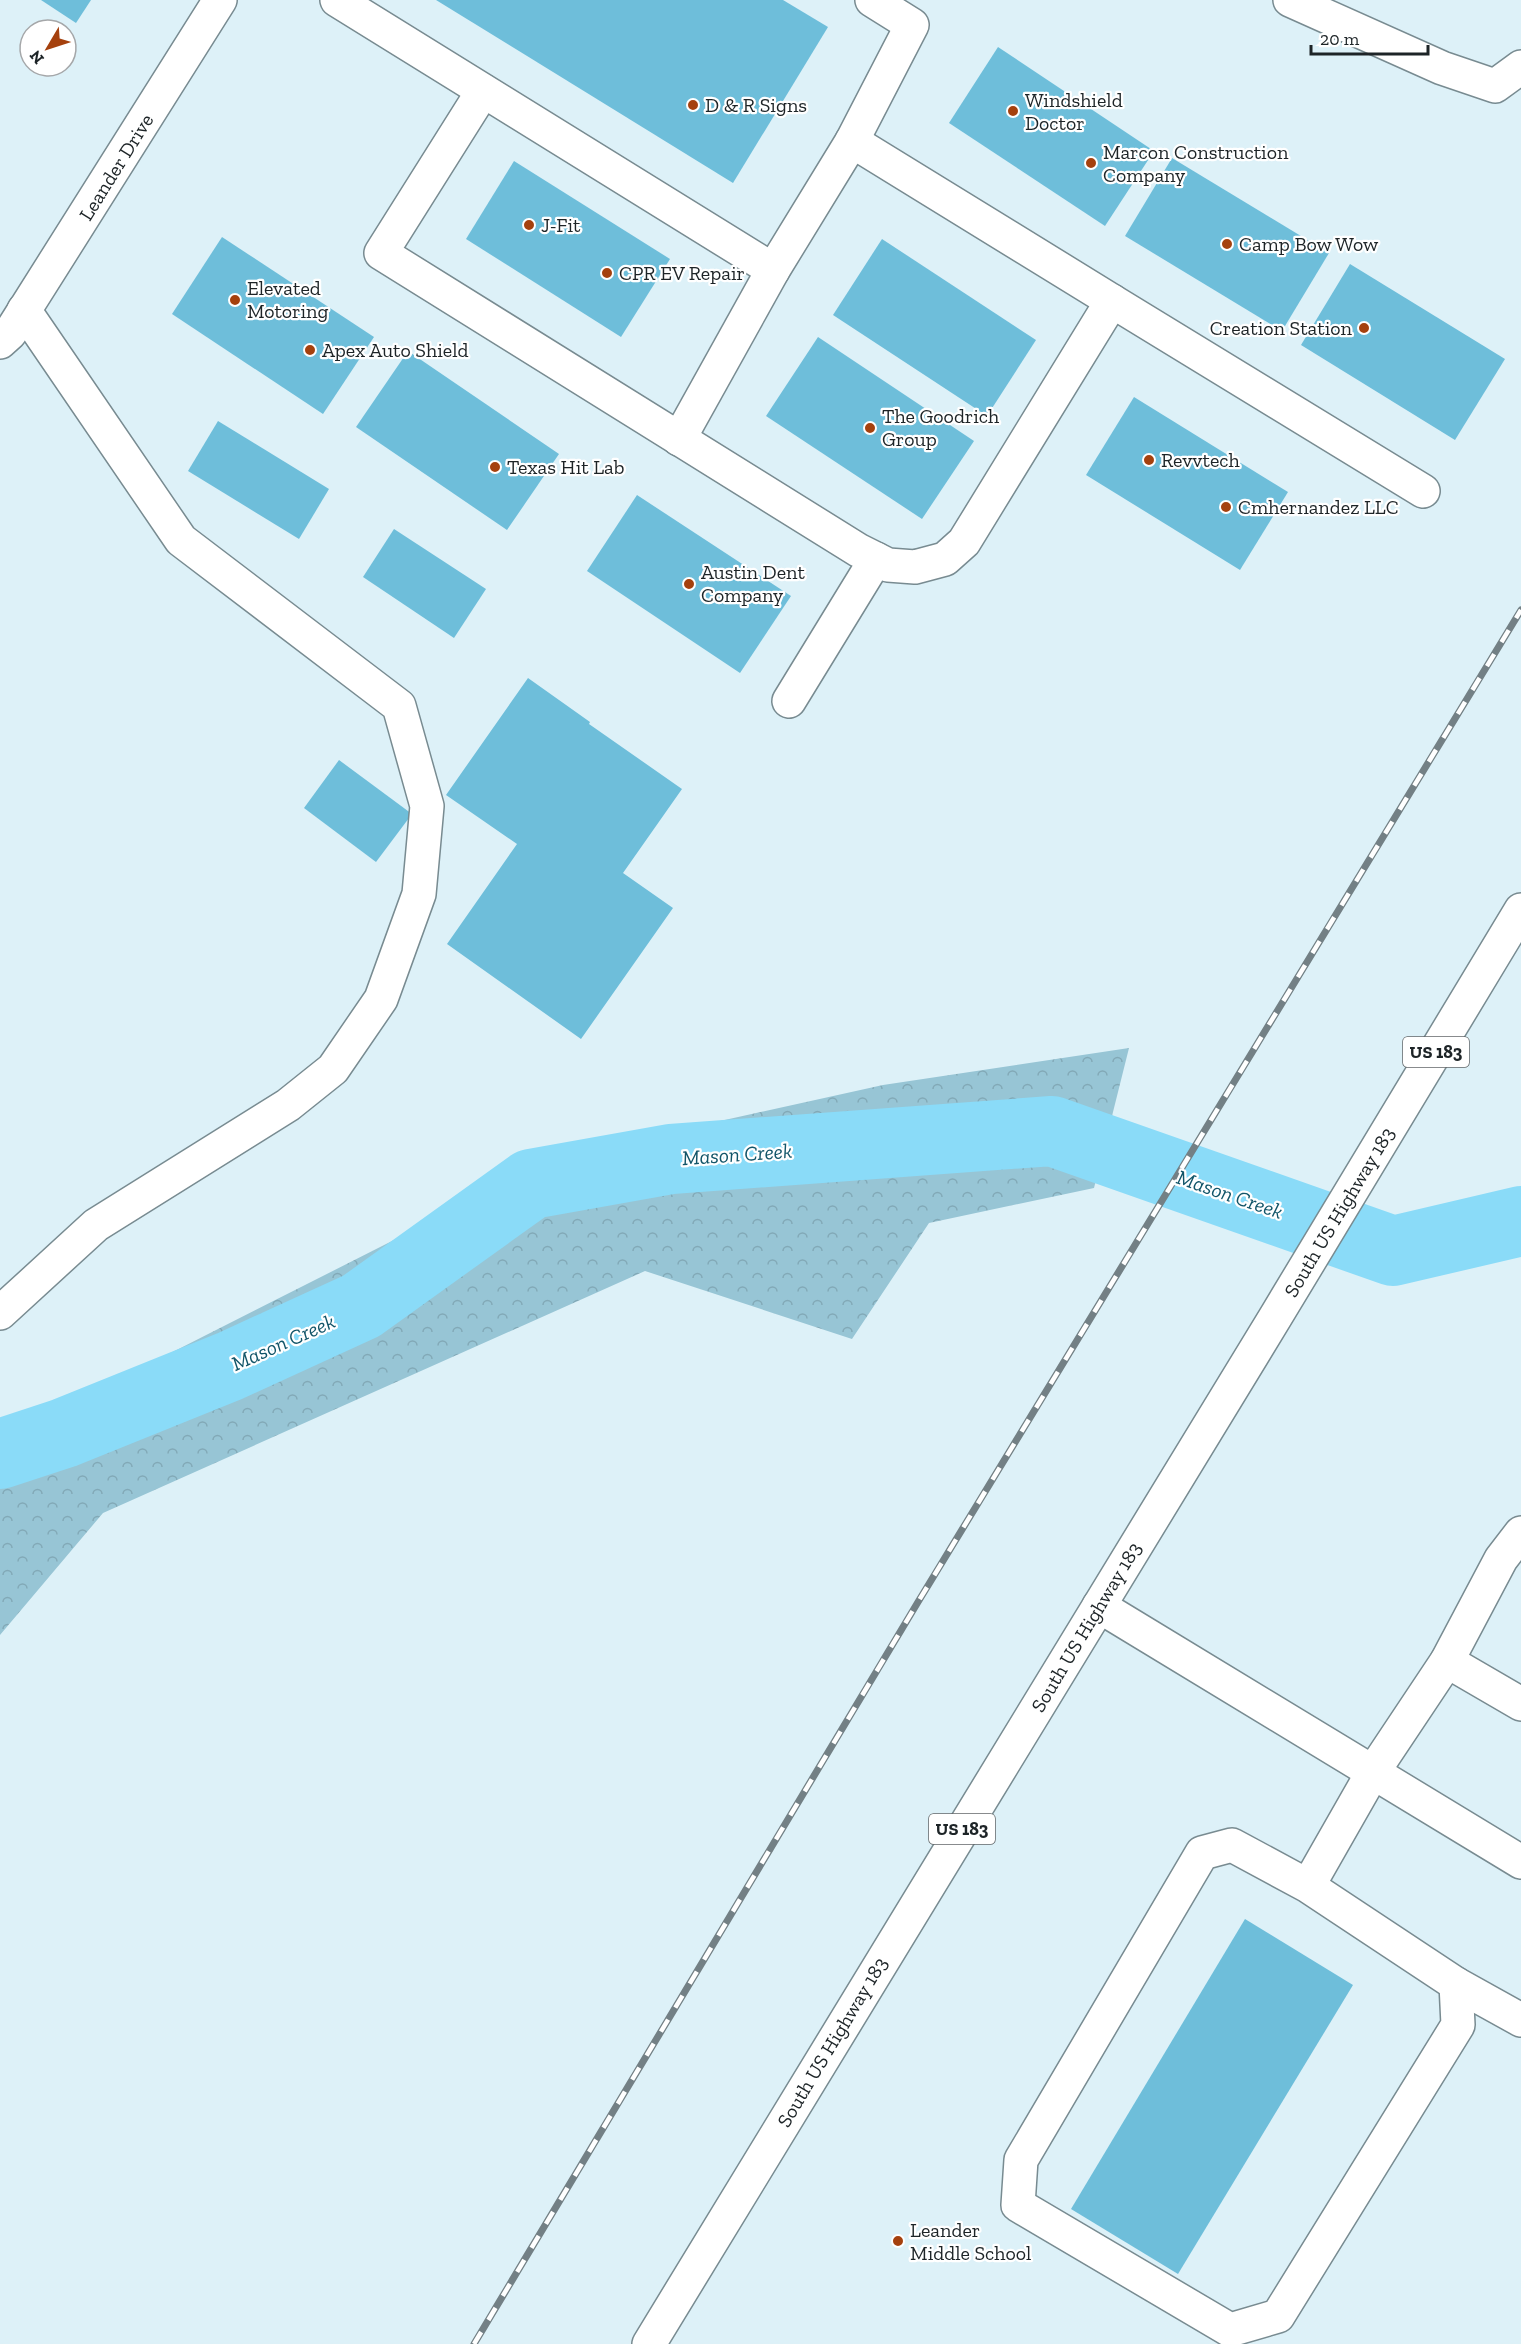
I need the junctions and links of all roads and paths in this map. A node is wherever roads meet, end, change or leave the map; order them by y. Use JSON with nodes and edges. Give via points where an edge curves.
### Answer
{"nodes":[{"id":1,"x":220,"y":0,"type":"edge"},
{"id":2,"x":872,"y":0,"type":"edge"},
{"id":3,"x":1290,"y":0,"type":"edge"},
{"id":4,"x":351,"y":4,"type":"edge"},
{"id":5,"x":1521,"y":68,"type":"edge"},
{"id":6,"x":483,"y":91,"type":"junction"},
{"id":7,"x":852,"y":141,"type":"junction"},
{"id":8,"x":773,"y":270,"type":"junction"},
{"id":9,"x":1112,"y":301,"type":"junction"},
{"id":10,"x":9,"y":328,"type":"edge"},
{"id":11,"x":679,"y":439,"type":"junction"},
{"id":12,"x":1423,"y":491,"type":"dead end"},
{"id":13,"x":876,"y":559,"type":"junction"},
{"id":14,"x":789,"y":701,"type":"dead end"},
{"id":15,"x":1521,"y":910,"type":"edge"},
{"id":16,"x":0,"y":1313,"type":"edge"},
{"id":17,"x":1521,"y":1533,"type":"edge"},
{"id":18,"x":1099,"y":1606,"type":"junction"},
{"id":19,"x":1447,"y":1661,"type":"junction"},
{"id":20,"x":1521,"y":1704,"type":"edge"},
{"id":21,"x":1373,"y":1772,"type":"junction"},
{"id":22,"x":1521,"y":1862,"type":"edge"},
{"id":23,"x":1308,"y":1886,"type":"junction"},
{"id":24,"x":1456,"y":1984,"type":"junction"},
{"id":25,"x":1521,"y":2020,"type":"edge"},
{"id":26,"x":649,"y":2344,"type":"edge"}],
"edges":[{"from":1,"to":10,"type":"main road","name":"Leander Drive"},
{"from":2,"to":7,"type":"main road","via":[[912,25]]},
{"from":3,"to":5,"type":"main road","via":[[1442,68],[1495,86]]},
{"from":4,"to":6,"type":"main road"},
{"from":6,"to":8,"type":"main road"},
{"from":6,"to":11,"type":"main road","via":[[381,253]]},
{"from":7,"to":8,"type":"main road"},
{"from":7,"to":9,"type":"main road"},
{"from":8,"to":11,"type":"main road"},
{"from":9,"to":12,"type":"main road"},
{"from":9,"to":13,"type":"main road","via":[[964,542],[945,559],[915,567],[888,565]]},
{"from":10,"to":16,"type":"main road","via":[[182,540],[399,706],[427,806],[419,894],[381,999],[333,1069],[288,1105],[96,1225]]},
{"from":11,"to":13,"type":"main road"},
{"from":13,"to":14,"type":"main road"},
{"from":15,"to":18,"type":"main road","name":"South US Highway 183","number":"US 183"},
{"from":17,"to":19,"type":"main road","via":[[1501,1559]]},
{"from":18,"to":21,"type":"main road"},
{"from":18,"to":26,"type":"main road","name":"South US Highway 183","number":"US 183"},
{"from":19,"to":20,"type":"main road"},
{"from":19,"to":21,"type":"main road"},
{"from":21,"to":22,"type":"main road"},
{"from":21,"to":23,"type":"main road"},
{"from":23,"to":24,"type":"main road"},
{"from":23,"to":24,"type":"main road","via":[[1232,1845],[1202,1853],[1021,2160],[1018,2205],[1230,2330],[1278,2316],[1458,2025]]},
{"from":24,"to":25,"type":"main road"}]}
